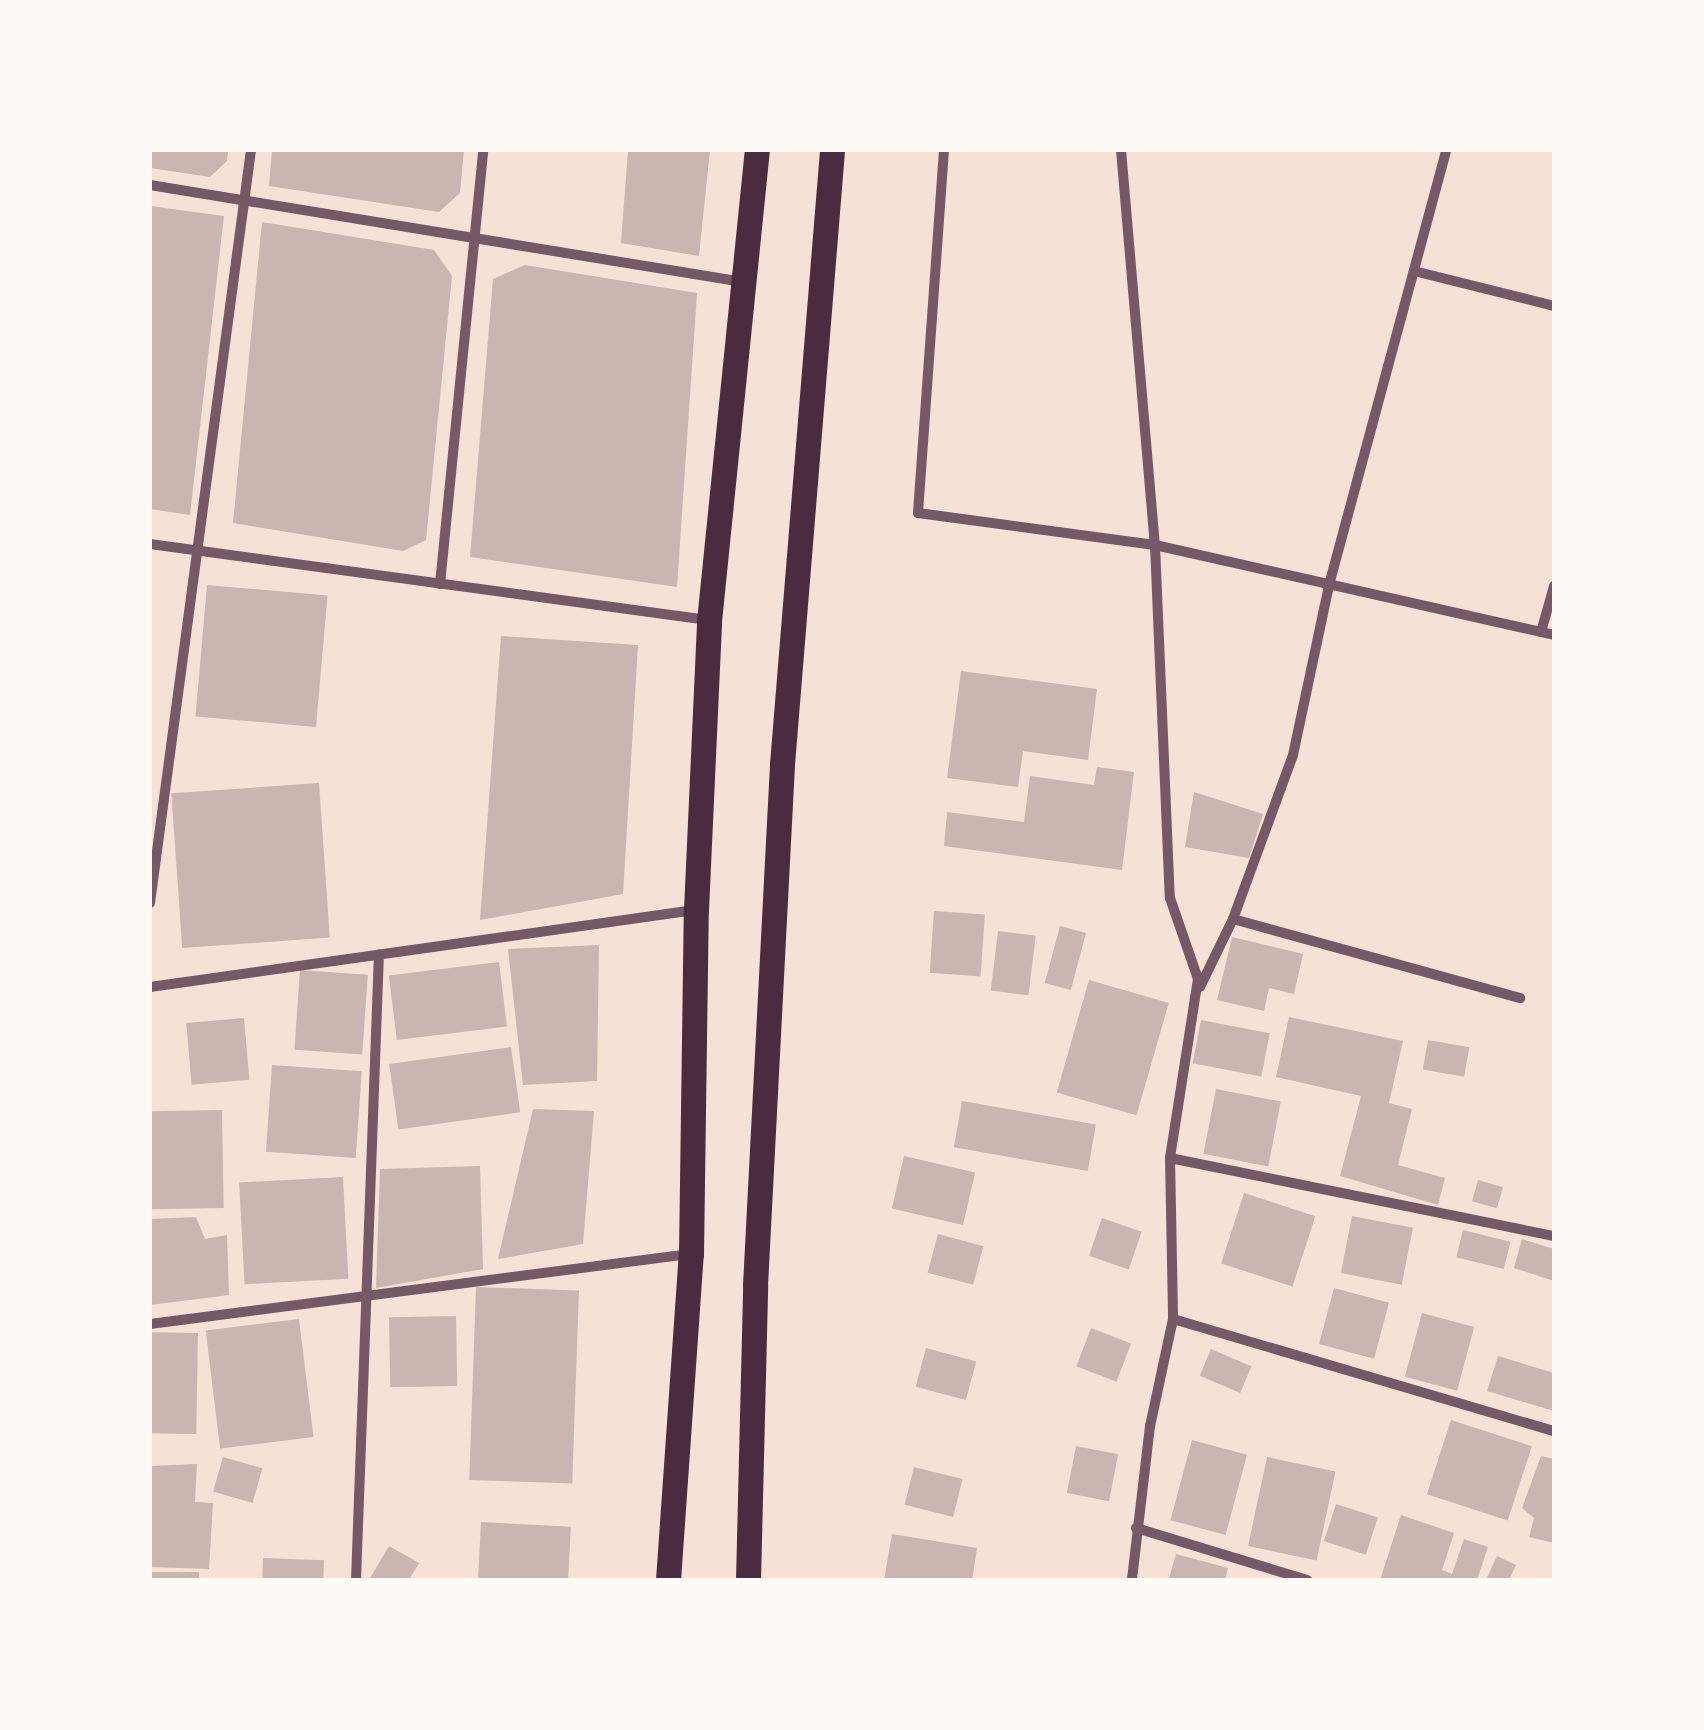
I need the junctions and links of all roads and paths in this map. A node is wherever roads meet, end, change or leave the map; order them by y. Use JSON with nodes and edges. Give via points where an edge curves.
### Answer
{"nodes":[{"id":1,"x":250,"y":150,"type":"edge"},
{"id":2,"x":483,"y":150,"type":"edge"},
{"id":3,"x":757,"y":150,"type":"edge"},
{"id":4,"x":832,"y":150,"type":"edge"},
{"id":5,"x":944,"y":150,"type":"edge"},
{"id":6,"x":1121,"y":150,"type":"edge"},
{"id":7,"x":1446,"y":150,"type":"edge"},
{"id":8,"x":150,"y":185,"type":"edge"},
{"id":9,"x":246,"y":198,"type":"junction"},
{"id":10,"x":476,"y":238,"type":"junction"},
{"id":11,"x":1414,"y":271,"type":"junction"},
{"id":12,"x":744,"y":282,"type":"junction"},
{"id":13,"x":1554,"y":306,"type":"edge"},
{"id":14,"x":150,"y":544,"type":"edge"},
{"id":15,"x":1154,"y":545,"type":"junction"},
{"id":16,"x":198,"y":552,"type":"junction"},
{"id":17,"x":440,"y":584,"type":"junction"},
{"id":18,"x":1328,"y":585,"type":"junction"},
{"id":19,"x":1554,"y":586,"type":"edge"},
{"id":20,"x":710,"y":620,"type":"junction"},
{"id":21,"x":1541,"y":632,"type":"junction"},
{"id":22,"x":1554,"y":635,"type":"edge"},
{"id":23,"x":150,"y":903,"type":"edge"},
{"id":24,"x":696,"y":910,"type":"junction"},
{"id":25,"x":1234,"y":919,"type":"junction"},
{"id":26,"x":379,"y":954,"type":"junction"},
{"id":27,"x":150,"y":987,"type":"edge"},
{"id":28,"x":1520,"y":998,"type":"dead end"},
{"id":29,"x":1191,"y":1006,"type":"junction"},
{"id":30,"x":1170,"y":1158,"type":"junction"},
{"id":31,"x":1554,"y":1236,"type":"edge"},
{"id":32,"x":691,"y":1254,"type":"junction"},
{"id":33,"x":367,"y":1300,"type":"junction"},
{"id":34,"x":1173,"y":1319,"type":"junction"},
{"id":35,"x":150,"y":1324,"type":"edge"},
{"id":36,"x":1554,"y":1431,"type":"edge"},
{"id":37,"x":1136,"y":1528,"type":"junction"},
{"id":38,"x":356,"y":1580,"type":"edge"},
{"id":39,"x":668,"y":1580,"type":"edge"},
{"id":40,"x":748,"y":1580,"type":"edge"},
{"id":41,"x":1132,"y":1580,"type":"edge"},
{"id":42,"x":1307,"y":1580,"type":"edge"}],
"edges":[{"from":1,"to":9,"type":"street"},
{"from":2,"to":10,"type":"street"},
{"from":3,"to":12,"type":"main road"},
{"from":4,"to":40,"type":"main road","via":[[781,783],[755,1285]]},
{"from":5,"to":15,"type":"street","via":[[918,513]]},
{"from":6,"to":15,"type":"street"},
{"from":7,"to":11,"type":"street"},
{"from":8,"to":9,"type":"street"},
{"from":9,"to":10,"type":"street"},
{"from":9,"to":16,"type":"street"},
{"from":10,"to":12,"type":"street"},
{"from":10,"to":17,"type":"street"},
{"from":11,"to":13,"type":"street"},
{"from":11,"to":18,"type":"street"},
{"from":12,"to":20,"type":"main road"},
{"from":14,"to":16,"type":"street"},
{"from":15,"to":18,"type":"street"},
{"from":15,"to":29,"type":"street","via":[[1170,898],[1198,979]]},
{"from":16,"to":17,"type":"street"},
{"from":16,"to":23,"type":"street"},
{"from":17,"to":20,"type":"street"},
{"from":18,"to":21,"type":"street"},
{"from":18,"to":25,"type":"street","via":[[1293,755]]},
{"from":19,"to":21,"type":"street"},
{"from":20,"to":24,"type":"main road"},
{"from":21,"to":22,"type":"street"},
{"from":24,"to":26,"type":"street"},
{"from":24,"to":32,"type":"main road"},
{"from":25,"to":28,"type":"street"},
{"from":25,"to":29,"type":"street"},
{"from":26,"to":27,"type":"street"},
{"from":26,"to":33,"type":"street"},
{"from":29,"to":30,"type":"street"},
{"from":30,"to":31,"type":"street"},
{"from":30,"to":34,"type":"street"},
{"from":32,"to":33,"type":"street"},
{"from":32,"to":39,"type":"main road"},
{"from":33,"to":35,"type":"street"},
{"from":33,"to":38,"type":"street"},
{"from":34,"to":36,"type":"street"},
{"from":34,"to":37,"type":"street"},
{"from":37,"to":41,"type":"street"},
{"from":37,"to":42,"type":"street"}]}
